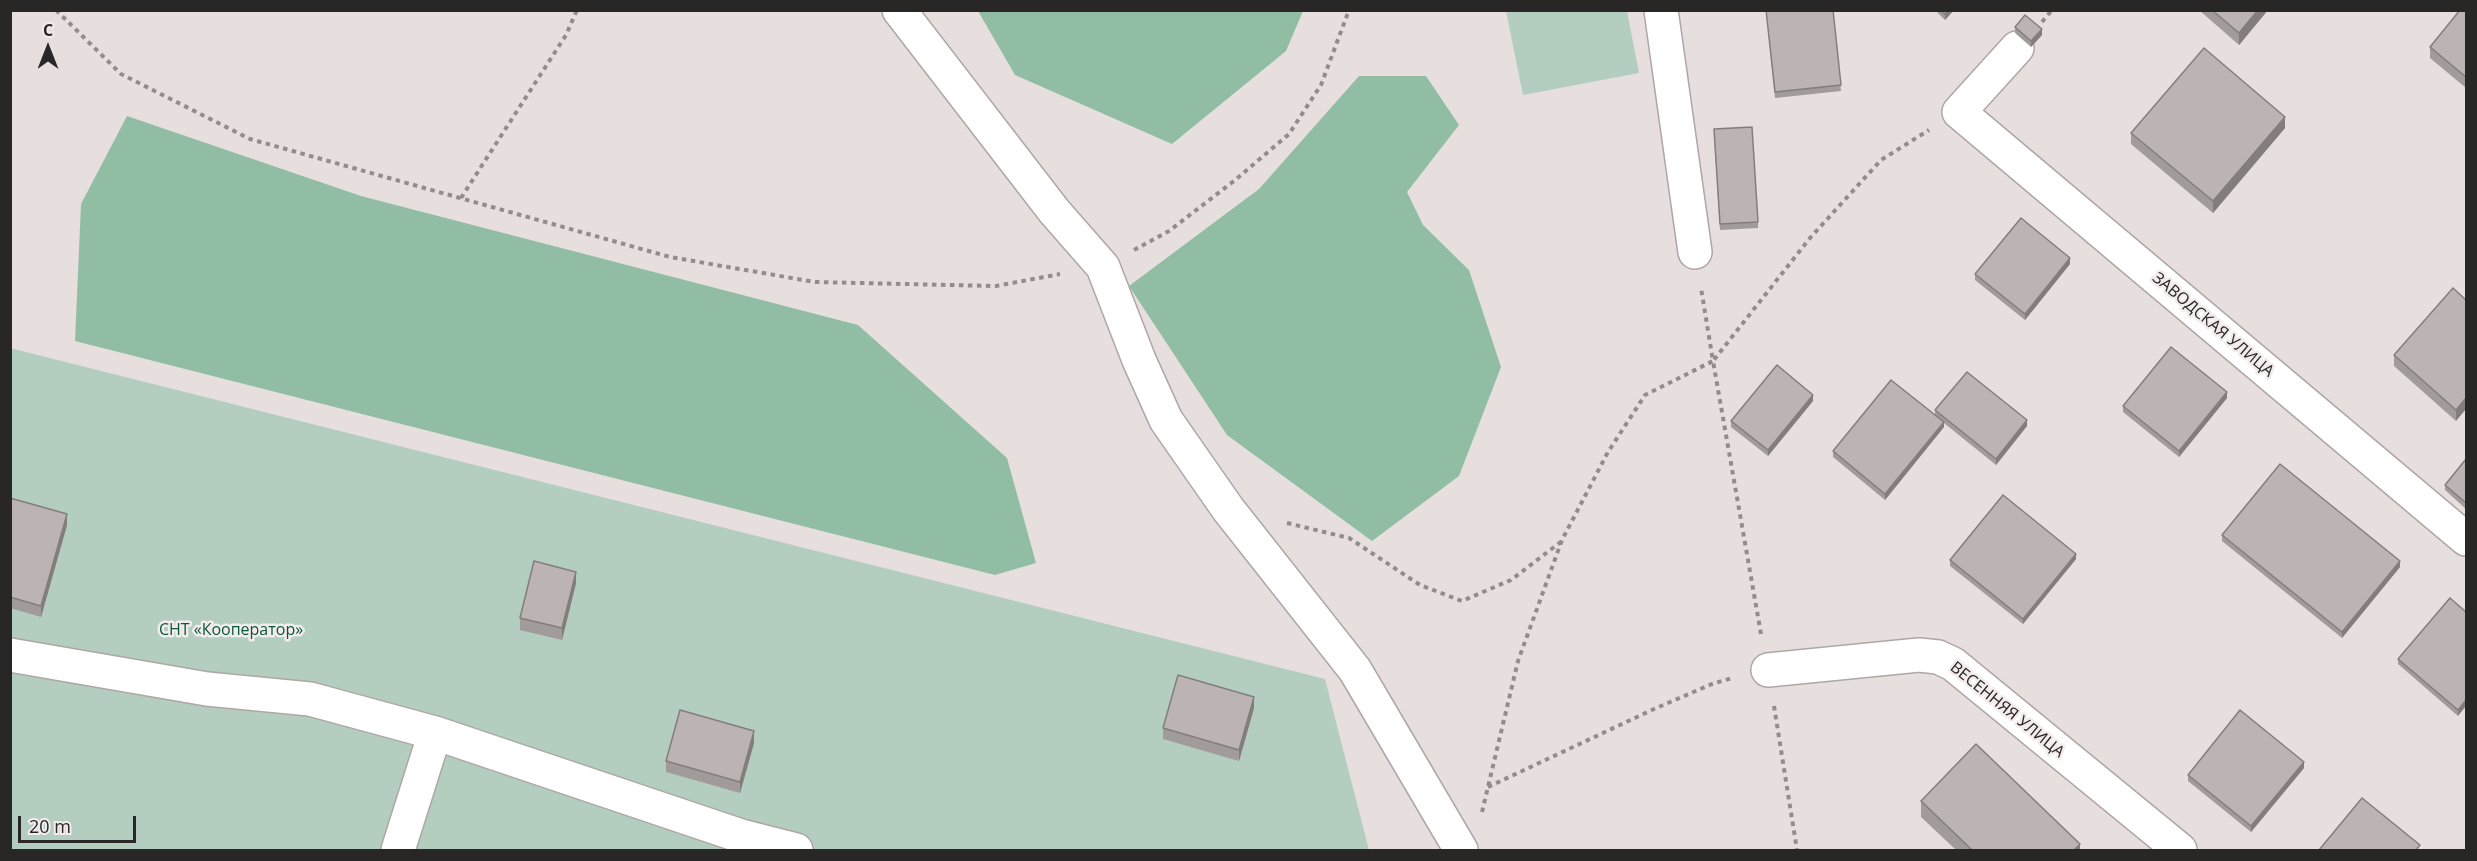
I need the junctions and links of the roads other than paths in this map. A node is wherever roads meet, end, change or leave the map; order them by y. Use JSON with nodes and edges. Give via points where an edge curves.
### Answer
{"nodes":[{"id":1,"x":899,"y":10,"type":"edge"},
{"id":2,"x":1661,"y":10,"type":"edge"},
{"id":3,"x":2017,"y":48,"type":"dead end"},
{"id":4,"x":1695,"y":252,"type":"road end"},
{"id":5,"x":2466,"y":539,"type":"edge"},
{"id":6,"x":11,"y":660,"type":"edge"},
{"id":7,"x":1768,"y":670,"type":"road end"},
{"id":8,"x":435,"y":733,"type":"junction"},
{"id":9,"x":739,"y":843,"type":"edge"},
{"id":10,"x":398,"y":850,"type":"edge"},
{"id":11,"x":796,"y":850,"type":"edge"},
{"id":12,"x":1461,"y":850,"type":"edge"},
{"id":13,"x":2180,"y":850,"type":"edge"}],
"edges":[{"from":1,"to":12,"type":"street","via":[[1018,166],[1103,267],[1166,420],[1228,509],[1355,670]]},
{"from":2,"to":4,"type":"street"},
{"from":3,"to":5,"type":"street","name":"ЗАВОДСКАЯ УЛИЦА","via":[[1959,112]]},
{"from":6,"to":8,"type":"street","via":[[207,689],[309,699]]},
{"from":7,"to":13,"type":"street","name":"ВЕСЕННЯЯ УЛИЦА","via":[[1919,655],[1938,657],[1953,664]]},
{"from":8,"to":9,"type":"street"},
{"from":8,"to":10,"type":"street"},
{"from":9,"to":11,"type":"street"}]}
